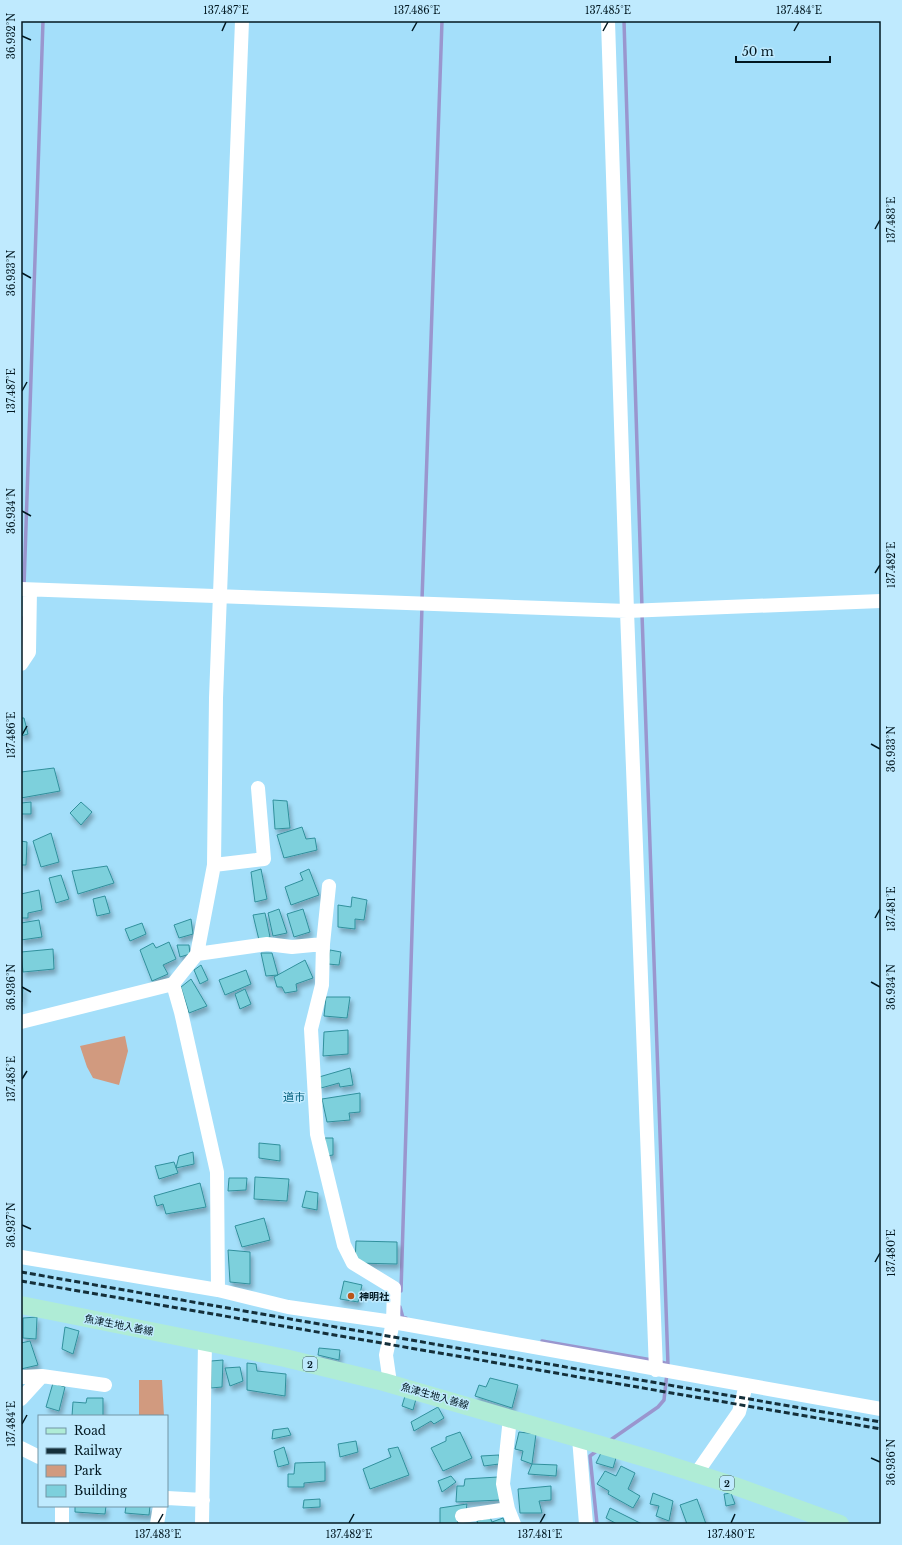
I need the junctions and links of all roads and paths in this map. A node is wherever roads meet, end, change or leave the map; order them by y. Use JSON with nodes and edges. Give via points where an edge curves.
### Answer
{"nodes":[{"id":1,"x":242,"y":21,"type":"edge"},
{"id":2,"x":608,"y":21,"type":"edge"},
{"id":3,"x":26,"y":590,"type":"edge"},
{"id":4,"x":222,"y":597,"type":"junction"},
{"id":5,"x":881,"y":601,"type":"edge"},
{"id":6,"x":627,"y":611,"type":"junction"},
{"id":7,"x":21,"y":664,"type":"edge"},
{"id":8,"x":258,"y":788,"type":"dead end"},
{"id":9,"x":214,"y":865,"type":"junction"},
{"id":10,"x":329,"y":886,"type":"dead end"},
{"id":11,"x":323,"y":944,"type":"junction"},
{"id":12,"x":197,"y":954,"type":"junction"},
{"id":13,"x":173,"y":984,"type":"junction"},
{"id":14,"x":21,"y":1022,"type":"edge"},
{"id":15,"x":21,"y":1257,"type":"edge"},
{"id":16,"x":218,"y":1290,"type":"junction"},
{"id":17,"x":21,"y":1305,"type":"edge"},
{"id":18,"x":393,"y":1322,"type":"junction"},
{"id":19,"x":205,"y":1342,"type":"junction"},
{"id":20,"x":656,"y":1370,"type":"junction"},
{"id":21,"x":42,"y":1376,"type":"junction"},
{"id":22,"x":21,"y":1377,"type":"edge"},
{"id":23,"x":390,"y":1383,"type":"junction"},
{"id":24,"x":105,"y":1384,"type":"dead end"},
{"id":25,"x":746,"y":1385,"type":"junction"},
{"id":26,"x":21,"y":1399,"type":"edge"},
{"id":27,"x":881,"y":1409,"type":"edge"},
{"id":28,"x":510,"y":1418,"type":"junction"},
{"id":29,"x":587,"y":1440,"type":"junction"},
{"id":30,"x":21,"y":1448,"type":"edge"},
{"id":31,"x":38,"y":1457,"type":"edge"},
{"id":32,"x":696,"y":1474,"type":"junction"},
{"id":33,"x":168,"y":1498,"type":"edge"},
{"id":34,"x":203,"y":1500,"type":"junction"},
{"id":35,"x":62,"y":1507,"type":"edge"},
{"id":36,"x":160,"y":1507,"type":"edge"},
{"id":37,"x":508,"y":1509,"type":"junction"},
{"id":38,"x":462,"y":1516,"type":"dead end"},
{"id":39,"x":62,"y":1524,"type":"edge"},
{"id":40,"x":157,"y":1524,"type":"edge"},
{"id":41,"x":202,"y":1524,"type":"edge"},
{"id":42,"x":514,"y":1524,"type":"edge"},
{"id":43,"x":586,"y":1524,"type":"edge"},
{"id":44,"x":840,"y":1524,"type":"edge"}],
"edges":[{"from":1,"to":4,"type":"street"},
{"from":2,"to":6,"type":"street"},
{"from":3,"to":4,"type":"street"},
{"from":3,"to":7,"type":"street","via":[[29,652]]},
{"from":4,"to":6,"type":"street"},
{"from":4,"to":9,"type":"street","via":[[216,698]]},
{"from":5,"to":6,"type":"street"},
{"from":6,"to":20,"type":"street"},
{"from":8,"to":9,"type":"street","via":[[264,859]]},
{"from":9,"to":12,"type":"street"},
{"from":10,"to":11,"type":"street"},
{"from":11,"to":12,"type":"street","via":[[292,947],[267,944]]},
{"from":11,"to":18,"type":"street","via":[[322,985],[311,1029],[317,1134],[344,1245],[353,1263],[394,1288]]},
{"from":12,"to":13,"type":"street"},
{"from":13,"to":14,"type":"street"},
{"from":13,"to":16,"type":"street","via":[[217,1172]]},
{"from":15,"to":16,"type":"street"},
{"from":16,"to":18,"type":"street","via":[[288,1307]]},
{"from":17,"to":19,"type":"main road","name":"魚津生地入善線","number":"2"},
{"from":18,"to":20,"type":"street"},
{"from":18,"to":23,"type":"street","via":[[386,1355]]},
{"from":19,"to":23,"type":"main road","name":"魚津生地入善線","number":"2"},
{"from":19,"to":34,"type":"street"},
{"from":20,"to":25,"type":"street"},
{"from":21,"to":22,"type":"street"},
{"from":21,"to":24,"type":"street"},
{"from":21,"to":26,"type":"street"},
{"from":23,"to":28,"type":"main road","name":"魚津生地入善線","number":"2"},
{"from":25,"to":27,"type":"street"},
{"from":25,"to":32,"type":"street","via":[[739,1412]]},
{"from":28,"to":29,"type":"main road","name":"魚津生地入善線","number":"2"},
{"from":28,"to":37,"type":"street","via":[[502,1484]]},
{"from":29,"to":32,"type":"main road","name":"魚津生地入善線","number":"2"},
{"from":29,"to":43,"type":"street"},
{"from":30,"to":31,"type":"street"},
{"from":32,"to":44,"type":"main road","name":"魚津生地入善線","number":"2"},
{"from":33,"to":34,"type":"street"},
{"from":34,"to":41,"type":"street"},
{"from":35,"to":39,"type":"street"},
{"from":36,"to":40,"type":"street"},
{"from":37,"to":38,"type":"street"},
{"from":37,"to":42,"type":"street"}]}
